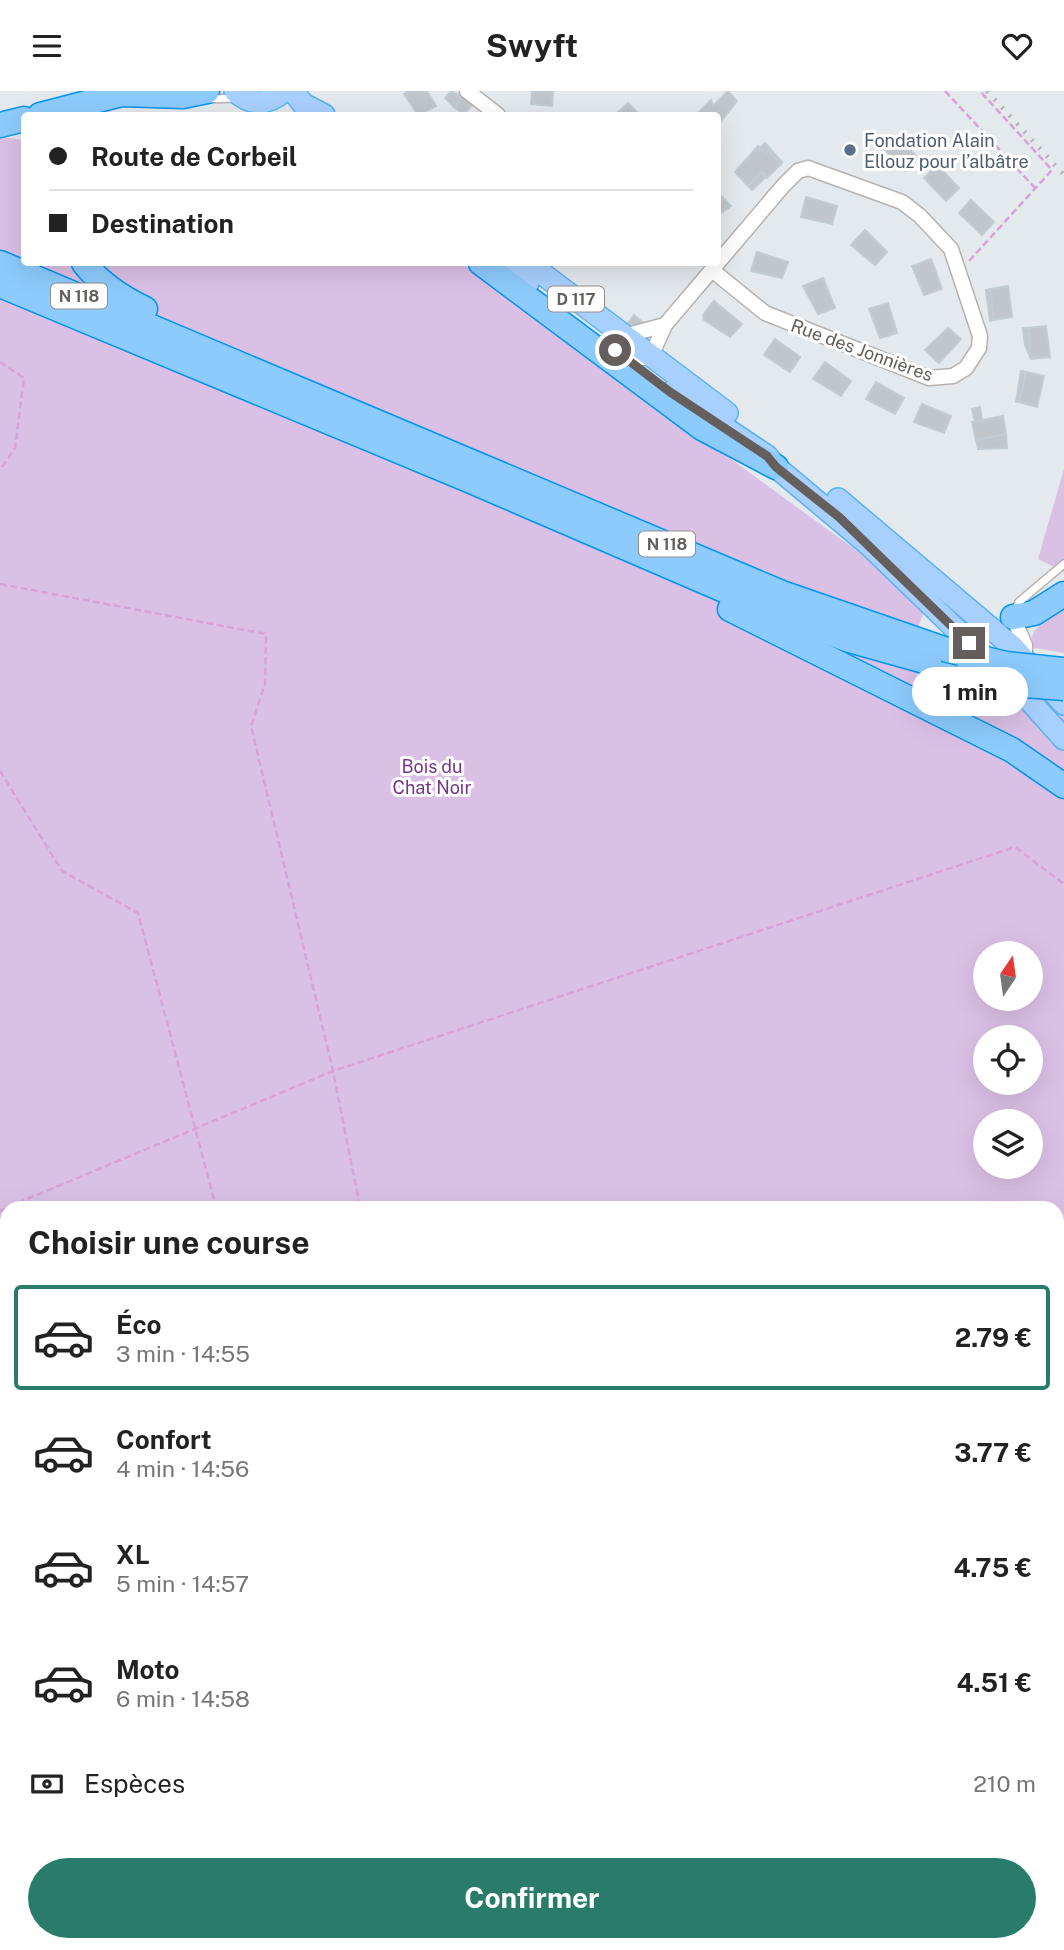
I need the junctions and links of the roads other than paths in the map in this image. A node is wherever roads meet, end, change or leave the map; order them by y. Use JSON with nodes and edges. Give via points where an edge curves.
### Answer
{"nodes":[{"id":1,"x":207,"y":91,"type":"edge"},
{"id":2,"x":293,"y":91,"type":"edge"},
{"id":3,"x":467,"y":91,"type":"edge"},
{"id":4,"x":239,"y":94,"type":"edge"},
{"id":5,"x":275,"y":96,"type":"edge"},
{"id":6,"x":52,"y":112,"type":"edge"},
{"id":7,"x":78,"y":112,"type":"edge"},
{"id":8,"x":294,"y":112,"type":"edge"},
{"id":9,"x":318,"y":112,"type":"edge"},
{"id":10,"x":494,"y":112,"type":"edge"},
{"id":11,"x":21,"y":120,"type":"edge"},
{"id":12,"x":0,"y":125,"type":"edge"},
{"id":13,"x":21,"y":127,"type":"edge"},
{"id":14,"x":0,"y":132,"type":"edge"},
{"id":15,"x":721,"y":259,"type":"edge"},
{"id":16,"x":0,"y":263,"type":"edge"},
{"id":17,"x":86,"y":266,"type":"edge"},
{"id":18,"x":485,"y":266,"type":"edge"},
{"id":19,"x":505,"y":266,"type":"edge"},
{"id":20,"x":531,"y":266,"type":"edge"},
{"id":21,"x":715,"y":266,"type":"edge"},
{"id":22,"x":712,"y":270,"type":"junction"},
{"id":23,"x":0,"y":285,"type":"edge"},
{"id":24,"x":665,"y":325,"type":"junction"},
{"id":25,"x":158,"y":329,"type":"junction"},
{"id":26,"x":620,"y":343,"type":"junction"},
{"id":27,"x":651,"y":356,"type":"junction"},
{"id":28,"x":776,"y":467,"type":"junction"},
{"id":29,"x":660,"y":562,"type":"junction"},
{"id":30,"x":1064,"y":564,"type":"edge"},
{"id":31,"x":952,"y":594,"type":"junction"},
{"id":32,"x":1064,"y":594,"type":"edge"},
{"id":33,"x":1013,"y":617,"type":"junction"},
{"id":34,"x":1025,"y":661,"type":"junction"},
{"id":35,"x":1064,"y":670,"type":"edge"},
{"id":36,"x":1064,"y":688,"type":"edge"},
{"id":37,"x":1064,"y":705,"type":"edge"},
{"id":38,"x":1064,"y":739,"type":"edge"},
{"id":39,"x":1064,"y":786,"type":"edge"}],
"edges":[{"from":1,"to":6,"type":"highway","via":[[183,96],[122,94]]},
{"from":2,"to":9,"type":"main road","via":[[303,104]]},
{"from":3,"to":10,"type":"street"},
{"from":4,"to":5,"type":"main road"},
{"from":4,"to":7,"type":"lane","via":[[189,103],[123,102]]},
{"from":5,"to":8,"type":"main road"},
{"from":11,"to":12,"type":"highway"},
{"from":13,"to":14,"type":"lane"},
{"from":15,"to":22,"type":"street","name":"Rue des Jonnières","via":[[783,186],[808,168],[902,202],[946,243],[980,337],[979,348],[966,367],[943,379],[929,378],[765,313]]},
{"from":16,"to":25,"type":"highway","number":"N 118"},
{"from":17,"to":25,"type":"highway","via":[[125,299],[151,311]]},
{"from":18,"to":28,"type":"highway","via":[[702,428]]},
{"from":19,"to":26,"type":"main road","number":"D 117"},
{"from":20,"to":26,"type":"main road","number":"D 117"},
{"from":21,"to":22,"type":"street","name":"Rue des Jonnières"},
{"from":22,"to":24,"type":"street","name":"Rue des Jonnières"},
{"from":23,"to":29,"type":"highway","number":"N 118"},
{"from":24,"to":26,"type":"street"},
{"from":24,"to":27,"type":"street","name":"Rue des Jonnières"},
{"from":25,"to":35,"type":"highway","number":"N 118","bridge":true,"via":[[782,593],[944,649],[1006,664]]},
{"from":26,"to":27,"type":"main road","number":"D 117"},
{"from":26,"to":28,"type":"main road","number":"D 117","via":[[670,392],[737,433]]},
{"from":27,"to":31,"type":"main road","number":"D 117","via":[[818,481]]},
{"from":28,"to":38,"type":"main road","number":"D 117","via":[[839,517]]},
{"from":29,"to":36,"type":"highway","number":"N 118","bridge":true,"via":[[849,640],[967,673]]},
{"from":29,"to":39,"type":"highway","via":[[683,585],[1012,750]]},
{"from":30,"to":33,"type":"lane","via":[[1019,602]]},
{"from":31,"to":33,"type":"main road"},
{"from":31,"to":34,"type":"main road"},
{"from":32,"to":33,"type":"highway","via":[[1034,613]]},
{"from":33,"to":34,"type":"street","via":[[1025,645]]},
{"from":34,"to":37,"type":"main road"}]}
